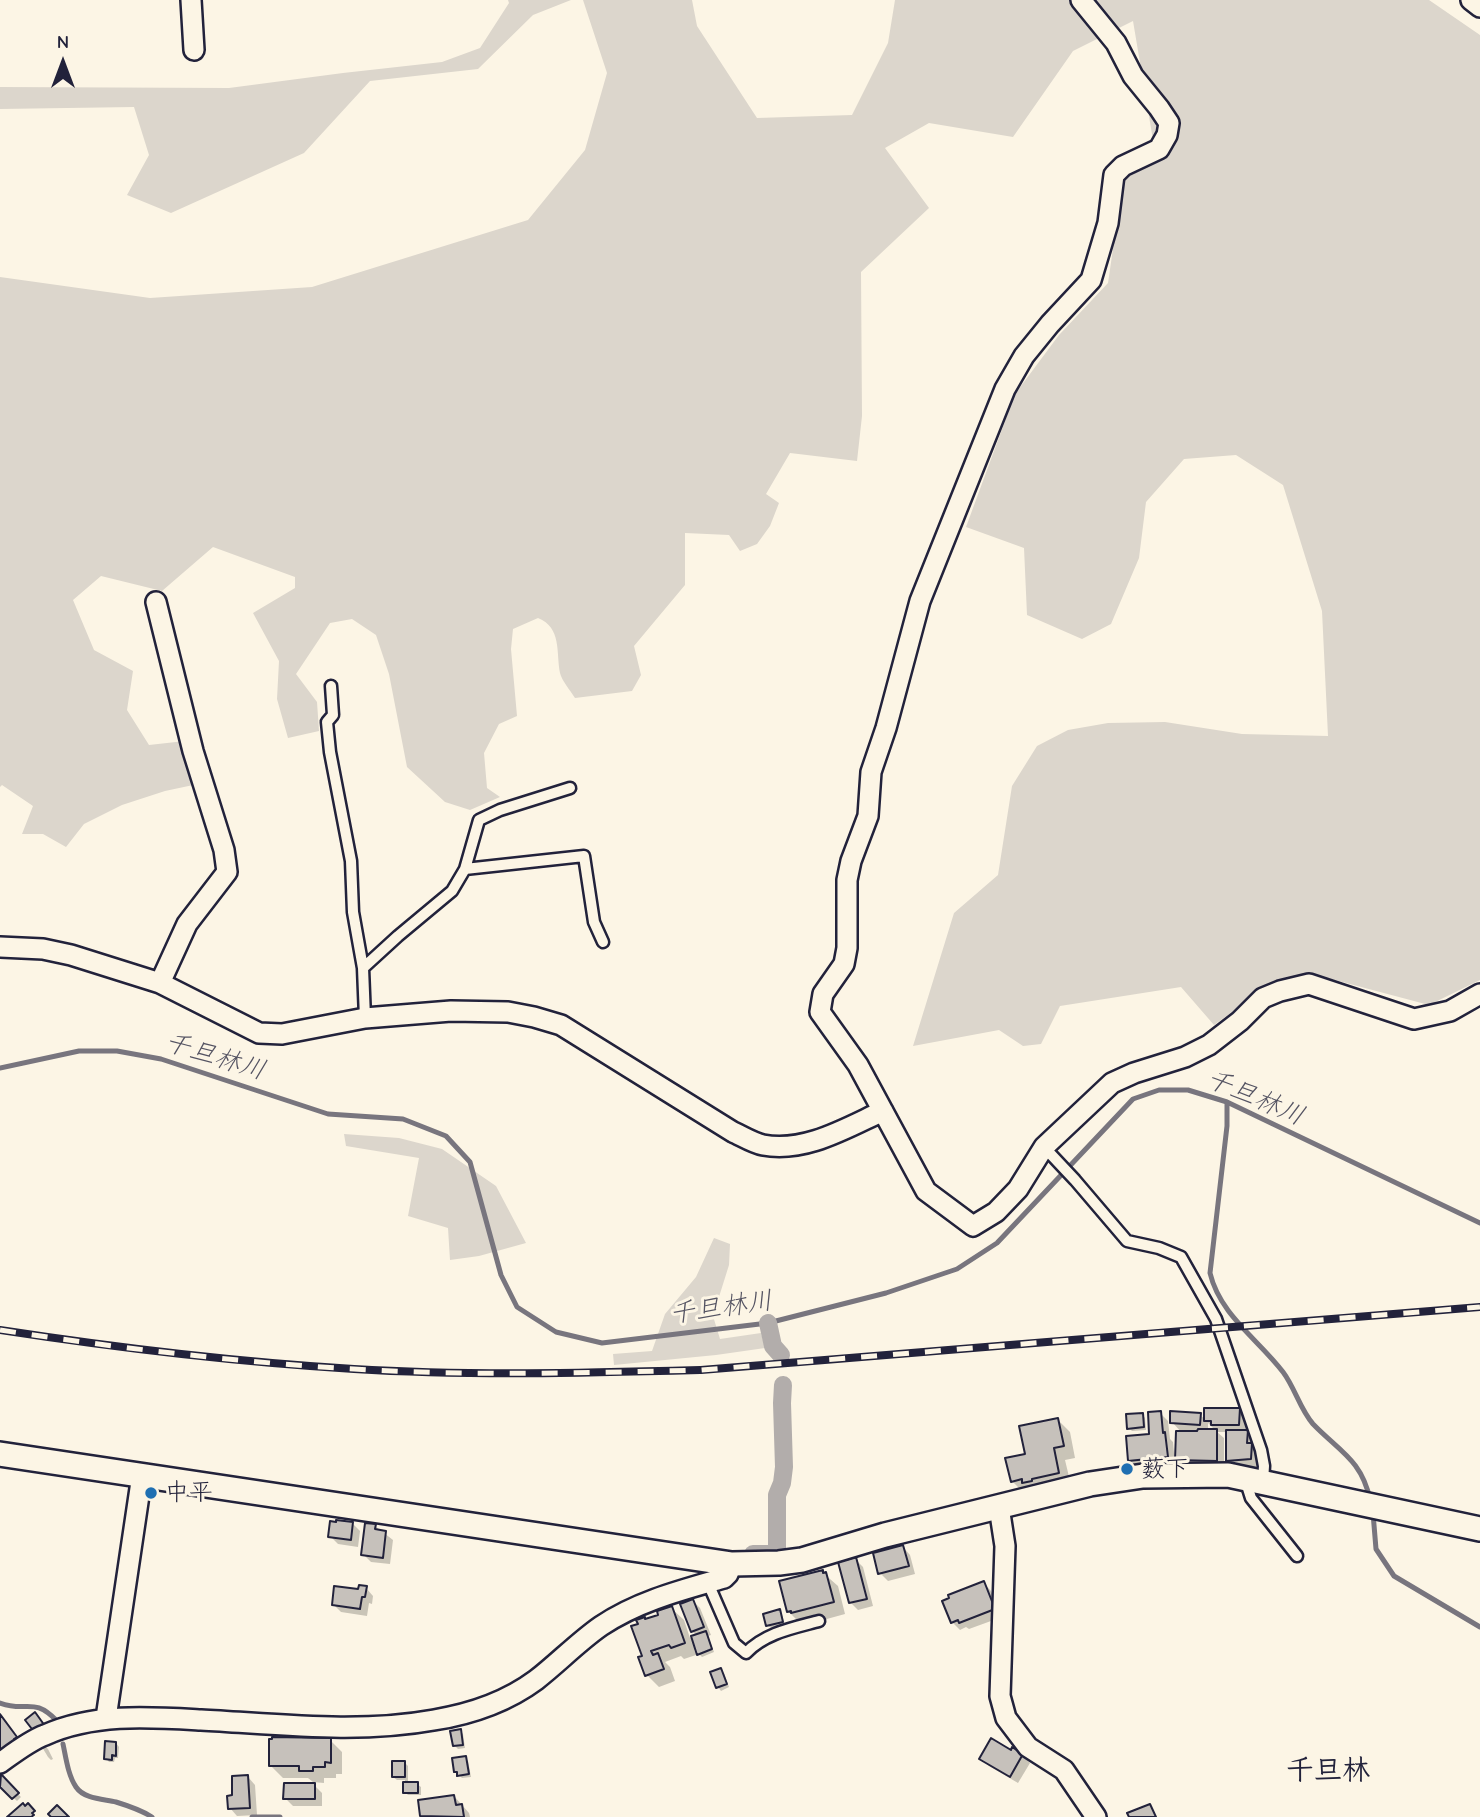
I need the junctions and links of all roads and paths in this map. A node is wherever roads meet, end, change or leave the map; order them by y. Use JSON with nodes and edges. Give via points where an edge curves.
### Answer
{"nodes":[{"id":1,"x":191,"y":0,"type":"edge"},
{"id":2,"x":1081,"y":0,"type":"edge"},
{"id":3,"x":1471,"y":0,"type":"edge"},
{"id":4,"x":1480,"y":8,"type":"edge"},
{"id":5,"x":194,"y":50,"type":"dead end"},
{"id":6,"x":156,"y":602,"type":"dead end"},
{"id":7,"x":331,"y":686,"type":"dead end"},
{"id":8,"x":570,"y":788,"type":"dead end"},
{"id":9,"x":465,"y":869,"type":"junction"},
{"id":10,"x":603,"y":942,"type":"dead end"},
{"id":11,"x":0,"y":947,"type":"edge"},
{"id":12,"x":363,"y":968,"type":"junction"},
{"id":13,"x":160,"y":983,"type":"junction"},
{"id":14,"x":1480,"y":994,"type":"edge"},
{"id":15,"x":365,"y":1018,"type":"junction"},
{"id":16,"x":883,"y":1111,"type":"junction"},
{"id":17,"x":1044,"y":1147,"type":"junction"},
{"id":18,"x":0,"y":1454,"type":"edge"},
{"id":19,"x":142,"y":1475,"type":"junction"},
{"id":20,"x":1254,"y":1479,"type":"junction"},
{"id":21,"x":999,"y":1507,"type":"junction"},
{"id":22,"x":1480,"y":1530,"type":"edge"},
{"id":23,"x":1297,"y":1556,"type":"dead end"},
{"id":24,"x":732,"y":1564,"type":"junction"},
{"id":25,"x":708,"y":1583,"type":"junction"},
{"id":26,"x":819,"y":1621,"type":"dead end"},
{"id":27,"x":106,"y":1718,"type":"junction"},
{"id":28,"x":0,"y":1763,"type":"edge"},
{"id":29,"x":1096,"y":1817,"type":"edge"}],
"edges":[{"from":1,"to":5,"type":"street"},
{"from":2,"to":16,"type":"street","via":[[1169,123],[1167,135],[1159,149],[1114,175],[1108,223],[1091,280],[1024,356],[1005,389],[920,601],[871,772],[868,816],[847,880],[844,964],[823,994],[820,1012],[858,1065]]},
{"from":3,"to":4,"type":"street"},
{"from":6,"to":13,"type":"street","via":[[227,872],[187,924]]},
{"from":7,"to":12,"type":"lane","via":[[330,752],[351,861],[353,912]]},
{"from":8,"to":9,"type":"lane","via":[[479,821]]},
{"from":9,"to":10,"type":"lane","via":[[584,856],[594,922]]},
{"from":9,"to":12,"type":"lane","via":[[452,891]]},
{"from":11,"to":13,"type":"street","via":[[71,955]]},
{"from":12,"to":15,"type":"lane"},
{"from":13,"to":15,"type":"street","via":[[259,1033],[282,1034]]},
{"from":14,"to":17,"type":"street","via":[[1450,1011],[1414,1019],[1309,984],[1280,990],[1263,998],[1209,1045],[1112,1083]]},
{"from":15,"to":16,"type":"street","via":[[451,1011],[534,1017],[561,1026],[761,1145],[812,1142]]},
{"from":16,"to":17,"type":"street","via":[[926,1191],[973,1226],[996,1212],[1018,1189]]},
{"from":17,"to":20,"type":"lane","via":[[1127,1241],[1181,1257],[1216,1319],[1261,1450],[1264,1466]]},
{"from":18,"to":19,"type":"street"},
{"from":19,"to":24,"type":"street"},
{"from":19,"to":27,"type":"street"},
{"from":20,"to":21,"type":"street","via":[[1214,1474],[1143,1476]]},
{"from":20,"to":22,"type":"street"},
{"from":20,"to":23,"type":"lane","via":[[1251,1497]]},
{"from":21,"to":24,"type":"street","via":[[802,1560]]},
{"from":21,"to":29,"type":"street","via":[[1005,1546],[1000,1696],[1006,1718],[1028,1747],[1065,1770]]},
{"from":24,"to":25,"type":"street","via":[[724,1578]]},
{"from":25,"to":26,"type":"lane","via":[[734,1643],[746,1653],[769,1636]]},
{"from":25,"to":27,"type":"street","via":[[650,1600],[614,1619],[534,1681],[491,1706],[465,1714],[397,1726],[348,1727]]},
{"from":27,"to":28,"type":"street","via":[[44,1735]]}]}
